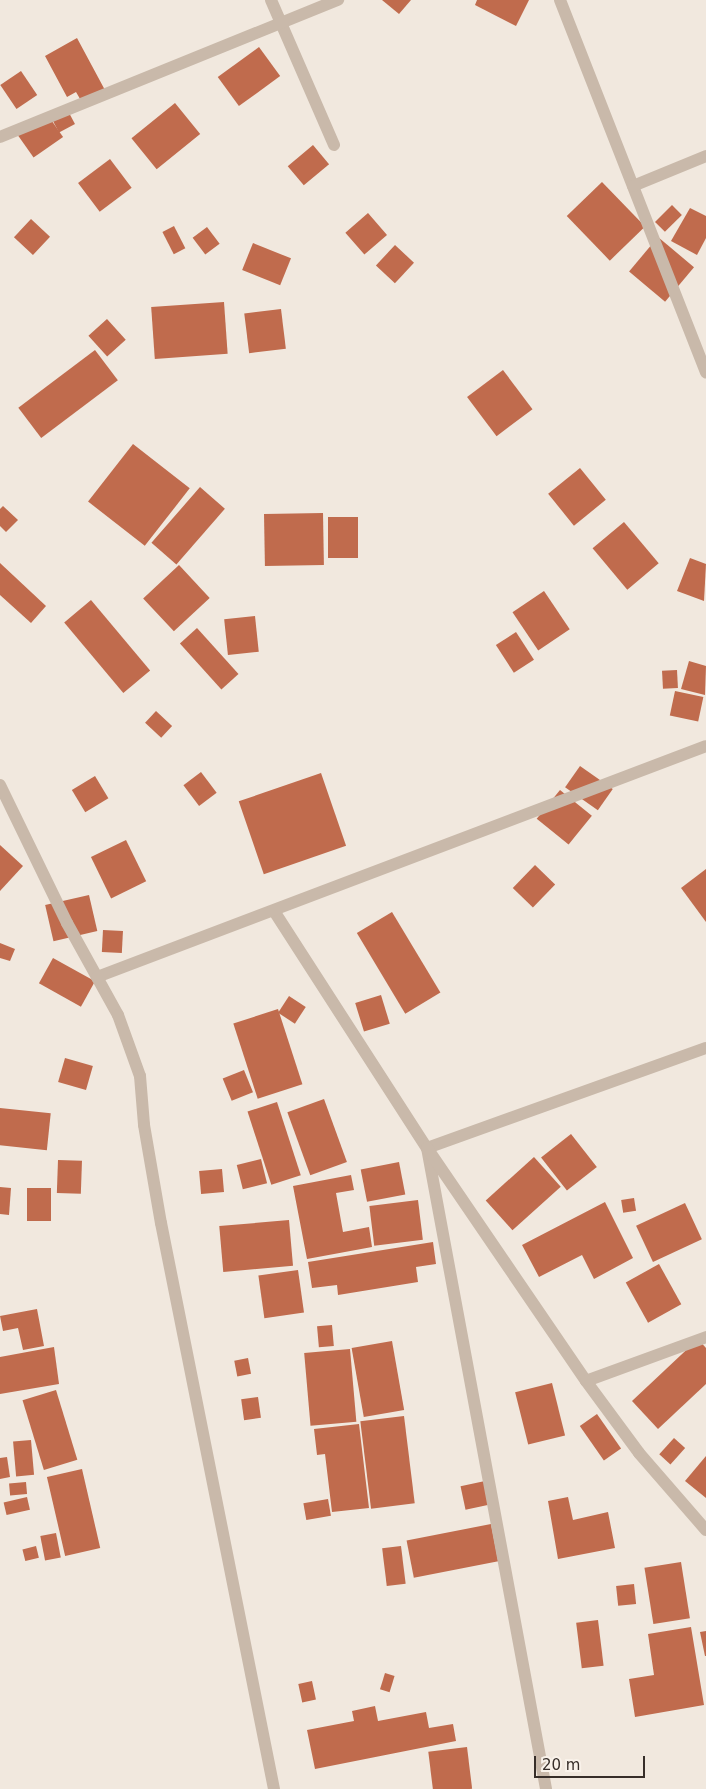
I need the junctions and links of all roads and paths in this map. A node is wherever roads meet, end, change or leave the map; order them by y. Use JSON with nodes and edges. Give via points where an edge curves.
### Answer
{"nodes":[{"id":1,"x":271,"y":0,"type":"edge"},
{"id":2,"x":338,"y":0,"type":"edge"},
{"id":3,"x":560,"y":0,"type":"edge"},
{"id":4,"x":281,"y":23,"type":"junction"},
{"id":5,"x":0,"y":138,"type":"edge"},
{"id":6,"x":334,"y":145,"type":"dead end"},
{"id":7,"x":706,"y":156,"type":"edge"},
{"id":8,"x":633,"y":186,"type":"junction"},
{"id":9,"x":706,"y":372,"type":"edge"},
{"id":10,"x":706,"y":746,"type":"edge"},
{"id":11,"x":0,"y":785,"type":"edge"},
{"id":12,"x":274,"y":911,"type":"junction"},
{"id":13,"x":96,"y":977,"type":"junction"},
{"id":14,"x":706,"y":1048,"type":"edge"},
{"id":15,"x":427,"y":1148,"type":"junction"},
{"id":16,"x":706,"y":1337,"type":"edge"},
{"id":17,"x":586,"y":1381,"type":"junction"},
{"id":18,"x":706,"y":1530,"type":"edge"},
{"id":19,"x":274,"y":1789,"type":"edge"},
{"id":20,"x":546,"y":1789,"type":"edge"}],
"edges":[{"from":1,"to":4,"type":"street"},
{"from":2,"to":4,"type":"street"},
{"from":3,"to":8,"type":"street"},
{"from":4,"to":5,"type":"street"},
{"from":4,"to":6,"type":"street"},
{"from":7,"to":8,"type":"street"},
{"from":8,"to":9,"type":"street"},
{"from":10,"to":12,"type":"street"},
{"from":11,"to":13,"type":"street"},
{"from":12,"to":13,"type":"street"},
{"from":12,"to":15,"type":"street"},
{"from":13,"to":19,"type":"street","via":[[118,1015],[140,1076],[144,1125],[161,1223]]},
{"from":14,"to":15,"type":"street"},
{"from":15,"to":17,"type":"street"},
{"from":15,"to":20,"type":"street"},
{"from":16,"to":17,"type":"street"},
{"from":17,"to":18,"type":"street","via":[[639,1453]]}]}
